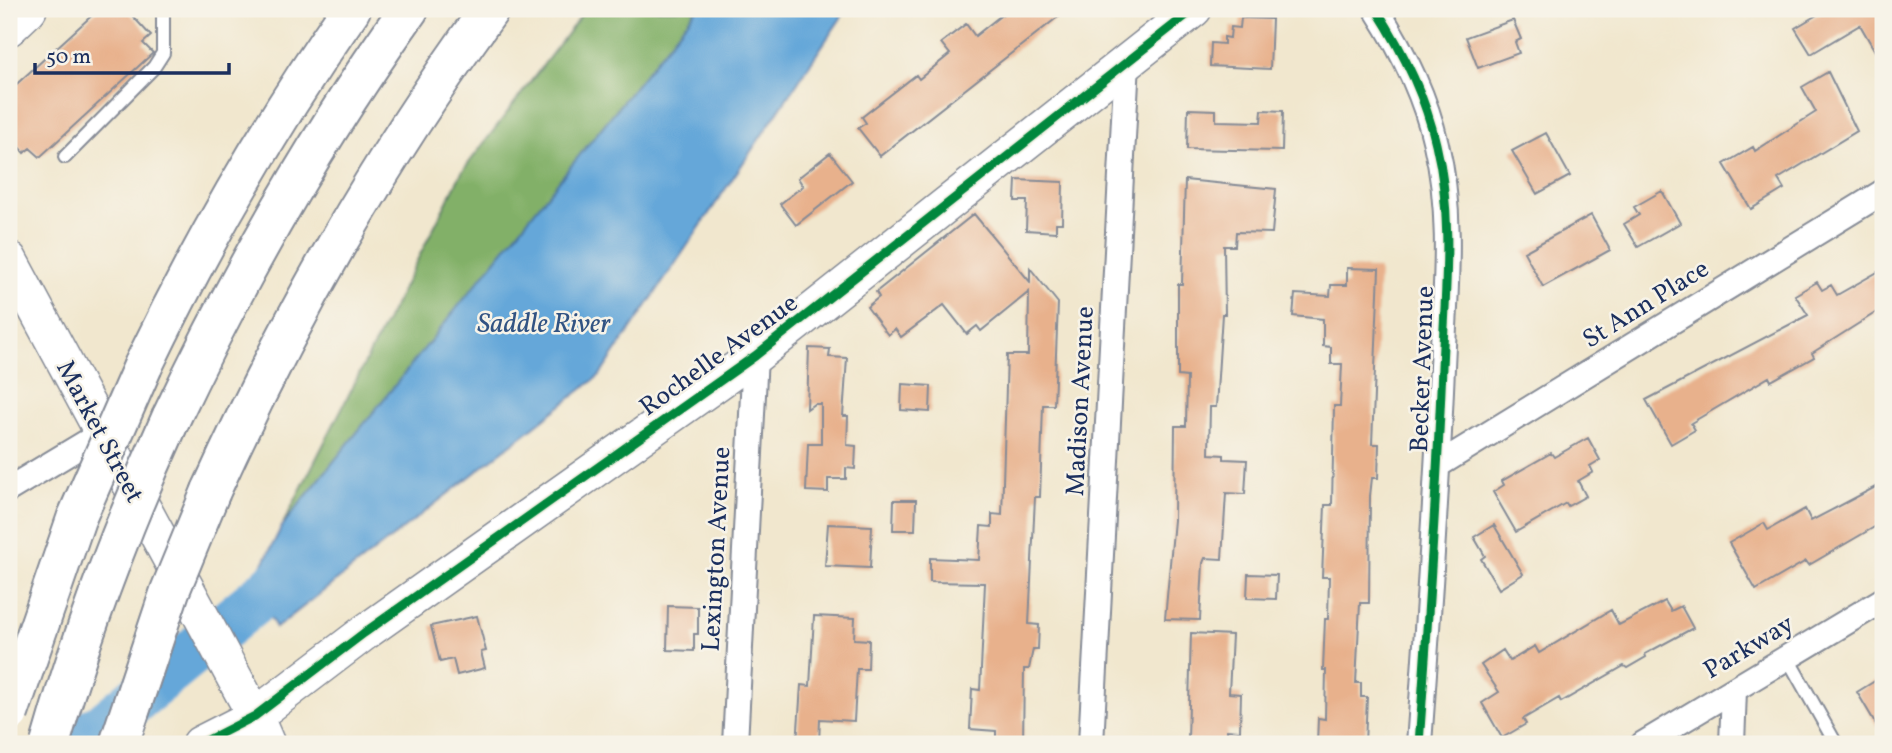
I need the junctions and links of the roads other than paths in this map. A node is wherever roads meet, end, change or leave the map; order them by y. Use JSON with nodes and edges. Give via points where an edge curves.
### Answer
{"nodes":[{"id":1,"x":29,"y":9,"type":"edge"},
{"id":2,"x":163,"y":9,"type":"edge"},
{"id":3,"x":351,"y":9,"type":"edge"},
{"id":4,"x":410,"y":9,"type":"edge"},
{"id":5,"x":490,"y":9,"type":"edge"},
{"id":6,"x":1194,"y":9,"type":"edge"},
{"id":7,"x":1376,"y":9,"type":"edge"},
{"id":8,"x":9,"y":28,"type":"edge"},
{"id":9,"x":1127,"y":62,"type":"junction"},
{"id":10,"x":65,"y":157,"type":"dead end"},
{"id":11,"x":1883,"y":192,"type":"edge"},
{"id":12,"x":9,"y":259,"type":"edge"},
{"id":13,"x":755,"y":356,"type":"junction"},
{"id":14,"x":102,"y":433,"type":"junction"},
{"id":15,"x":1438,"y":465,"type":"junction"},
{"id":16,"x":9,"y":489,"type":"edge"},
{"id":17,"x":1883,"y":600,"type":"edge"},
{"id":18,"x":1787,"y":657,"type":"junction"},
{"id":19,"x":1734,"y":690,"type":"junction"},
{"id":20,"x":9,"y":713,"type":"edge"},
{"id":21,"x":261,"y":730,"type":"edge"},
{"id":22,"x":50,"y":744,"type":"edge"},
{"id":23,"x":119,"y":744,"type":"edge"},
{"id":24,"x":200,"y":744,"type":"edge"},
{"id":25,"x":735,"y":744,"type":"edge"},
{"id":26,"x":1091,"y":744,"type":"edge"},
{"id":27,"x":1419,"y":744,"type":"edge"},
{"id":28,"x":1643,"y":744,"type":"edge"},
{"id":29,"x":1732,"y":744,"type":"edge"},
{"id":30,"x":1836,"y":744,"type":"edge"}],
"edges":[{"from":1,"to":8,"type":"street"},
{"from":2,"to":10,"type":"lane","via":[[163,53],[154,67]]},
{"from":3,"to":20,"type":"highway","bridge":true,"via":[[236,187],[177,295],[76,519]]},
{"from":4,"to":22,"type":"highway","bridge":true,"via":[[287,197],[215,326],[129,513],[94,603]]},
{"from":5,"to":23,"type":"highway","bridge":true,"via":[[378,172],[264,375],[170,591]]},
{"from":6,"to":9,"type":"street","name":"Rochelle Avenue"},
{"from":7,"to":15,"type":"street","name":"Becker Avenue","via":[[1419,89],[1445,193],[1448,236]]},
{"from":9,"to":13,"type":"street","name":"Rochelle Avenue"},
{"from":9,"to":26,"type":"street","name":"Madison Avenue"},
{"from":11,"to":15,"type":"street","name":"St Ann Place"},
{"from":12,"to":14,"type":"street","name":"Market Street"},
{"from":13,"to":21,"type":"street","name":"Rochelle Avenue","via":[[365,633]]},
{"from":13,"to":25,"type":"street","name":"Lexington Avenue"},
{"from":14,"to":16,"type":"street"},
{"from":14,"to":21,"type":"street","name":"Market Street"},
{"from":15,"to":27,"type":"street","name":"Becker Avenue"},
{"from":17,"to":18,"type":"street","name":"Parkway"},
{"from":18,"to":19,"type":"street","name":"Parkway"},
{"from":18,"to":30,"type":"lane"},
{"from":19,"to":28,"type":"street","name":"Parkway"},
{"from":19,"to":29,"type":"street"},
{"from":21,"to":24,"type":"street","name":"Rochelle Avenue"}]}
